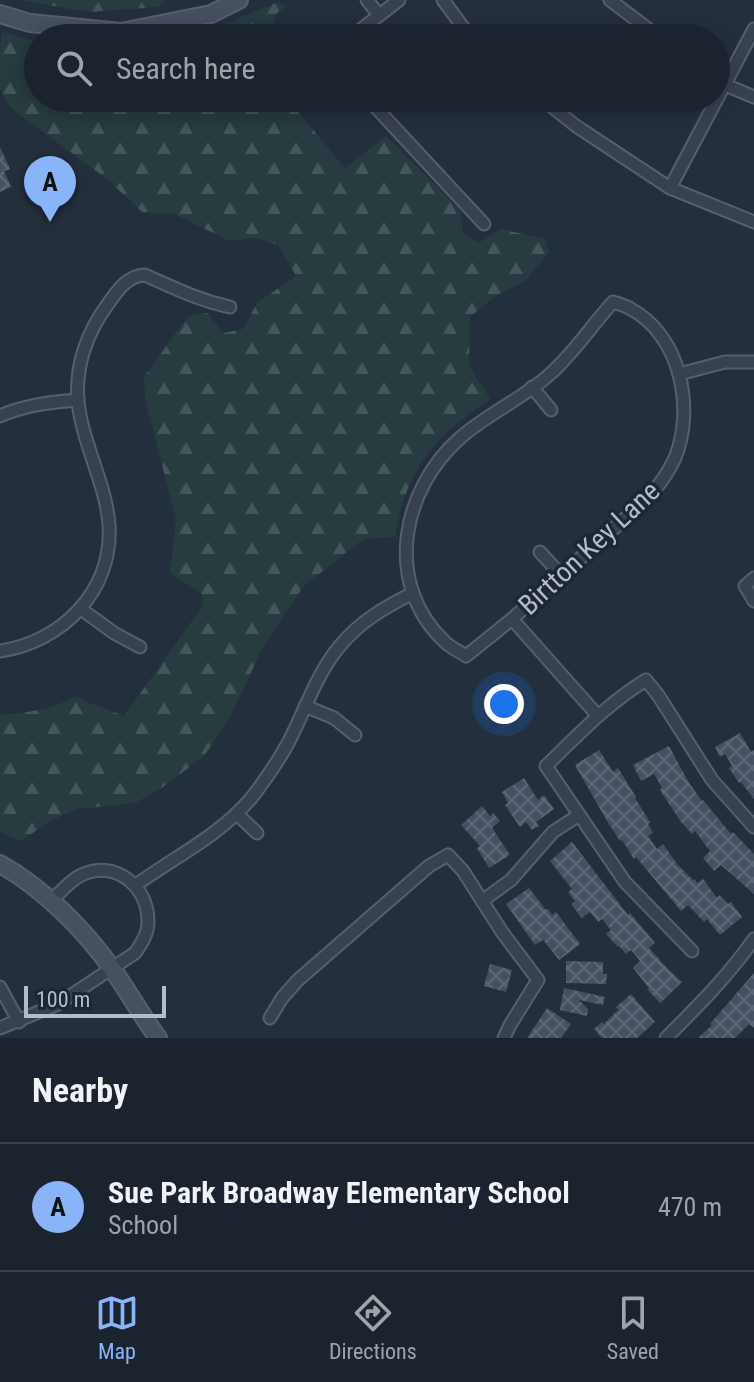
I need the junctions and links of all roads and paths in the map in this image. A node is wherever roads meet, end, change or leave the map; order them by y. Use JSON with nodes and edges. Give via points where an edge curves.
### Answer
{"nodes":[{"id":1,"x":239,"y":0,"type":"edge"},
{"id":2,"x":367,"y":0,"type":"edge"},
{"id":3,"x":399,"y":0,"type":"edge"},
{"id":4,"x":443,"y":0,"type":"edge"},
{"id":5,"x":610,"y":0,"type":"edge"},
{"id":6,"x":0,"y":14,"type":"edge"},
{"id":7,"x":379,"y":15,"type":"junction"},
{"id":8,"x":40,"y":24,"type":"edge"},
{"id":9,"x":161,"y":24,"type":"edge"},
{"id":10,"x":368,"y":24,"type":"edge"},
{"id":11,"x":461,"y":24,"type":"edge"},
{"id":12,"x":642,"y":24,"type":"edge"},
{"id":13,"x":754,"y":29,"type":"edge"},
{"id":14,"x":730,"y":66,"type":"edge"},
{"id":15,"x":730,"y":86,"type":"edge"},
{"id":16,"x":754,"y":97,"type":"edge"},
{"id":17,"x":380,"y":112,"type":"edge"},
{"id":18,"x":558,"y":112,"type":"edge"},
{"id":19,"x":706,"y":112,"type":"edge"},
{"id":20,"x":670,"y":188,"type":"junction"},
{"id":21,"x":754,"y":222,"type":"edge"},
{"id":22,"x":484,"y":224,"type":"dead end"},
{"id":23,"x":230,"y":307,"type":"dead end"},
{"id":24,"x":754,"y":362,"type":"edge"},
{"id":25,"x":679,"y":374,"type":"junction"},
{"id":26,"x":532,"y":387,"type":"junction"},
{"id":27,"x":78,"y":400,"type":"junction"},
{"id":28,"x":551,"y":410,"type":"dead end"},
{"id":29,"x":0,"y":416,"type":"edge"},
{"id":30,"x":540,"y":552,"type":"dead end"},
{"id":31,"x":561,"y":575,"type":"junction"},
{"id":32,"x":749,"y":582,"type":"edge"},
{"id":33,"x":413,"y":593,"type":"junction"},
{"id":34,"x":754,"y":601,"type":"edge"},
{"id":35,"x":81,"y":609,"type":"junction"},
{"id":36,"x":512,"y":619,"type":"junction"},
{"id":37,"x":140,"y":647,"type":"dead end"},
{"id":38,"x":0,"y":651,"type":"edge"},
{"id":39,"x":305,"y":706,"type":"junction"},
{"id":40,"x":598,"y":716,"type":"junction"},
{"id":41,"x":355,"y":735,"type":"dead end"},
{"id":42,"x":237,"y":814,"type":"junction"},
{"id":43,"x":579,"y":815,"type":"junction"},
{"id":44,"x":754,"y":827,"type":"edge"},
{"id":45,"x":257,"y":833,"type":"dead end"},
{"id":46,"x":0,"y":864,"type":"edge"},
{"id":47,"x":136,"y":885,"type":"junction"},
{"id":48,"x":51,"y":901,"type":"junction"},
{"id":49,"x":482,"y":901,"type":"junction"},
{"id":50,"x":754,"y":939,"type":"edge"},
{"id":51,"x":692,"y":951,"type":"dead end"},
{"id":52,"x":112,"y":969,"type":"junction"},
{"id":53,"x":0,"y":987,"type":"edge"},
{"id":54,"x":270,"y":1018,"type":"dead end"},
{"id":55,"x":19,"y":1022,"type":"junction"},
{"id":56,"x":0,"y":1028,"type":"edge"},
{"id":57,"x":158,"y":1038,"type":"edge"},
{"id":58,"x":504,"y":1038,"type":"edge"},
{"id":59,"x":666,"y":1038,"type":"edge"}],
"edges":[{"from":1,"to":9,"type":"street","via":[[211,14]]},
{"from":2,"to":7,"type":"street"},
{"from":3,"to":7,"type":"street"},
{"from":4,"to":11,"type":"street"},
{"from":5,"to":12,"type":"street"},
{"from":6,"to":8,"type":"street"},
{"from":7,"to":10,"type":"street"},
{"from":13,"to":14,"type":"street"},
{"from":15,"to":16,"type":"street"},
{"from":17,"to":22,"type":"street"},
{"from":18,"to":20,"type":"street"},
{"from":19,"to":20,"type":"street"},
{"from":20,"to":21,"type":"street"},
{"from":23,"to":27,"type":"street","via":[[184,294],[145,275],[132,277],[97,318],[86,342]]},
{"from":24,"to":25,"type":"street","via":[[725,362]]},
{"from":25,"to":26,"type":"street","name":"Birtton Key Lane","via":[[658,333],[631,309],[613,302],[549,375]]},
{"from":25,"to":31,"type":"street","name":"Birtton Key Lane","via":[[684,428],[665,478]]},
{"from":26,"to":28,"type":"street"},
{"from":26,"to":33,"type":"street","via":[[460,437],[428,475],[416,497],[406,540]]},
{"from":27,"to":29,"type":"street","via":[[38,404]]},
{"from":27,"to":35,"type":"street","via":[[109,525],[103,568]]},
{"from":30,"to":31,"type":"street"},
{"from":31,"to":36,"type":"street","name":"Birtton Key Lane"},
{"from":32,"to":34,"type":"street"},
{"from":33,"to":36,"type":"street","name":"Birtton Key Lane","via":[[431,627],[466,656]]},
{"from":33,"to":39,"type":"street","via":[[355,629],[322,672]]},
{"from":35,"to":37,"type":"street"},
{"from":35,"to":38,"type":"street","via":[[52,634]]},
{"from":36,"to":40,"type":"street"},
{"from":39,"to":41,"type":"street","via":[[334,718]]},
{"from":39,"to":42,"type":"street","via":[[288,744]]},
{"from":40,"to":43,"type":"street","via":[[546,766]]},
{"from":40,"to":44,"type":"street","via":[[646,680],[712,780]]},
{"from":42,"to":45,"type":"street"},
{"from":42,"to":47,"type":"street"},
{"from":43,"to":49,"type":"street","via":[[553,832],[511,880]]},
{"from":43,"to":51,"type":"street","via":[[625,882]]},
{"from":46,"to":48,"type":"street"},
{"from":47,"to":48,"type":"street","via":[[101,870],[73,879]]},
{"from":47,"to":52,"type":"street","via":[[145,899],[147,930],[135,953]]},
{"from":48,"to":52,"type":"street"},
{"from":49,"to":54,"type":"street","via":[[448,855],[298,980]]},
{"from":49,"to":58,"type":"street","via":[[538,980]]},
{"from":50,"to":59,"type":"street","via":[[713,992]]},
{"from":52,"to":55,"type":"street"},
{"from":52,"to":57,"type":"street"},
{"from":53,"to":55,"type":"street"},
{"from":55,"to":56,"type":"street"}]}
